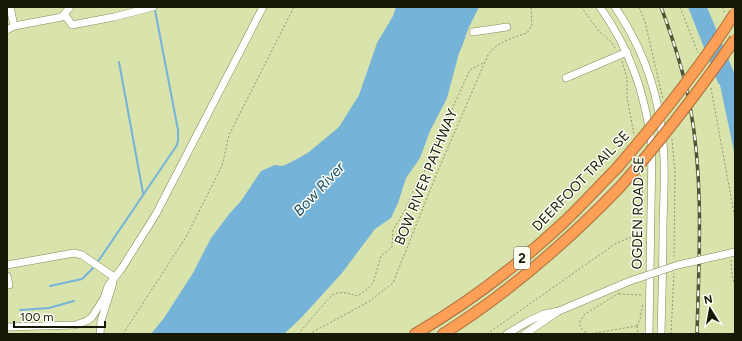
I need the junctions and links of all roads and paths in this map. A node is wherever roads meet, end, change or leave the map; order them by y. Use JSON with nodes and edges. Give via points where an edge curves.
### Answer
{"nodes":[{"id":1,"x":10,"y":7,"type":"edge"},
{"id":2,"x":70,"y":7,"type":"edge"},
{"id":3,"x":153,"y":7,"type":"edge"},
{"id":4,"x":263,"y":7,"type":"edge"},
{"id":5,"x":294,"y":7,"type":"edge"},
{"id":6,"x":531,"y":7,"type":"edge"},
{"id":7,"x":581,"y":7,"type":"edge"},
{"id":8,"x":600,"y":7,"type":"edge"},
{"id":9,"x":615,"y":7,"type":"edge"},
{"id":10,"x":680,"y":7,"type":"edge"},
{"id":11,"x":735,"y":13,"type":"edge"},
{"id":12,"x":65,"y":15,"type":"junction"},
{"id":13,"x":14,"y":26,"type":"junction"},
{"id":14,"x":507,"y":27,"type":"dead end"},
{"id":15,"x":7,"y":30,"type":"edge"},
{"id":16,"x":473,"y":32,"type":"dead end"},
{"id":17,"x":735,"y":38,"type":"edge"},
{"id":18,"x":627,"y":52,"type":"junction"},
{"id":19,"x":619,"y":56,"type":"junction"},
{"id":20,"x":700,"y":58,"type":"dead end"},
{"id":21,"x":486,"y":61,"type":"junction"},
{"id":22,"x":566,"y":78,"type":"dead end"},
{"id":23,"x":710,"y":86,"type":"dead end"},
{"id":24,"x":635,"y":141,"type":"dead end"},
{"id":25,"x":639,"y":170,"type":"dead end"},
{"id":26,"x":645,"y":205,"type":"dead end"},
{"id":27,"x":735,"y":220,"type":"edge"},
{"id":28,"x":644,"y":236,"type":"dead end"},
{"id":29,"x":735,"y":252,"type":"edge"},
{"id":30,"x":7,"y":265,"type":"edge"},
{"id":31,"x":735,"y":275,"type":"edge"},
{"id":32,"x":7,"y":276,"type":"edge"},
{"id":33,"x":114,"y":277,"type":"junction"},
{"id":34,"x":9,"y":285,"type":"dead end"},
{"id":35,"x":735,"y":287,"type":"edge"},
{"id":36,"x":620,"y":291,"type":"dead end"},
{"id":37,"x":619,"y":294,"type":"junction"},
{"id":38,"x":644,"y":295,"type":"dead end"},
{"id":39,"x":559,"y":311,"type":"junction"},
{"id":40,"x":7,"y":327,"type":"edge"},
{"id":41,"x":100,"y":334,"type":"edge"},
{"id":42,"x":123,"y":334,"type":"edge"},
{"id":43,"x":298,"y":334,"type":"edge"},
{"id":44,"x":309,"y":334,"type":"edge"},
{"id":45,"x":414,"y":334,"type":"edge"},
{"id":46,"x":443,"y":334,"type":"edge"},
{"id":47,"x":488,"y":334,"type":"edge"},
{"id":48,"x":507,"y":334,"type":"edge"},
{"id":49,"x":525,"y":334,"type":"edge"},
{"id":50,"x":638,"y":334,"type":"edge"},
{"id":51,"x":649,"y":334,"type":"edge"},
{"id":52,"x":661,"y":334,"type":"edge"}],
"edges":[{"from":1,"to":13,"type":"street"},
{"from":2,"to":12,"type":"street"},
{"from":3,"to":12,"type":"street","via":[[72,24]]},
{"from":4,"to":33,"type":"street","via":[[156,214]]},
{"from":5,"to":42,"type":"path","via":[[229,135],[222,166],[186,237]]},
{"from":6,"to":21,"type":"path","name":"BOW RIVER PATHWAY","via":[[532,25],[527,33],[501,42],[493,48]]},
{"from":7,"to":19,"type":"path","via":[[611,42]]},
{"from":8,"to":18,"type":"street","name":"OGDEN ROAD SE"},
{"from":9,"to":52,"type":"street","name":"OGDEN ROAD SE","via":[[642,57],[652,82],[661,125],[664,157]]},
{"from":10,"to":20,"type":"path"},
{"from":11,"to":45,"type":"highway","name":"DEERFOOT TRAIL SE","number":"2","bridge":true,"via":[[654,124],[617,168],[564,222],[505,272],[459,306]]},
{"from":12,"to":13,"type":"street","via":[[52,20]]},
{"from":13,"to":15,"type":"street"},
{"from":14,"to":16,"type":"street"},
{"from":17,"to":46,"type":"highway","name":"DEERFOOT TRAIL SE","number":"2","bridge":true,"via":[[674,124],[593,215],[545,258],[480,309]]},
{"from":18,"to":19,"type":"street"},
{"from":18,"to":51,"type":"street","name":"OGDEN ROAD SE","via":[[642,95],[652,147]]},
{"from":19,"to":22,"type":"street"},
{"from":19,"to":24,"type":"path","via":[[627,78],[627,97]]},
{"from":21,"to":43,"type":"path","via":[[470,70],[427,167],[393,230],[392,247],[381,256],[372,283],[358,296],[336,293]]},
{"from":21,"to":44,"type":"path","name":"BOW RIVER PATHWAY","via":[[437,173],[394,283],[370,301]]},
{"from":23,"to":27,"type":"path"},
{"from":25,"to":26,"type":"path"},
{"from":28,"to":47,"type":"path","via":[[631,237],[615,244]]},
{"from":29,"to":39,"type":"street","bridge":true,"via":[[678,265],[630,281]]},
{"from":30,"to":33,"type":"street","via":[[74,253],[82,255]]},
{"from":31,"to":35,"type":"path","via":[[732,275]]},
{"from":32,"to":34,"type":"street"},
{"from":33,"to":40,"type":"street","via":[[95,312],[81,324]]},
{"from":33,"to":41,"type":"street","via":[[101,321]]},
{"from":36,"to":37,"type":"path"},
{"from":37,"to":38,"type":"path"},
{"from":37,"to":50,"type":"path","via":[[585,314],[580,321],[581,329],[590,334],[637,326]]},
{"from":39,"to":48,"type":"street","via":[[544,314]]},
{"from":39,"to":49,"type":"street"}]}
